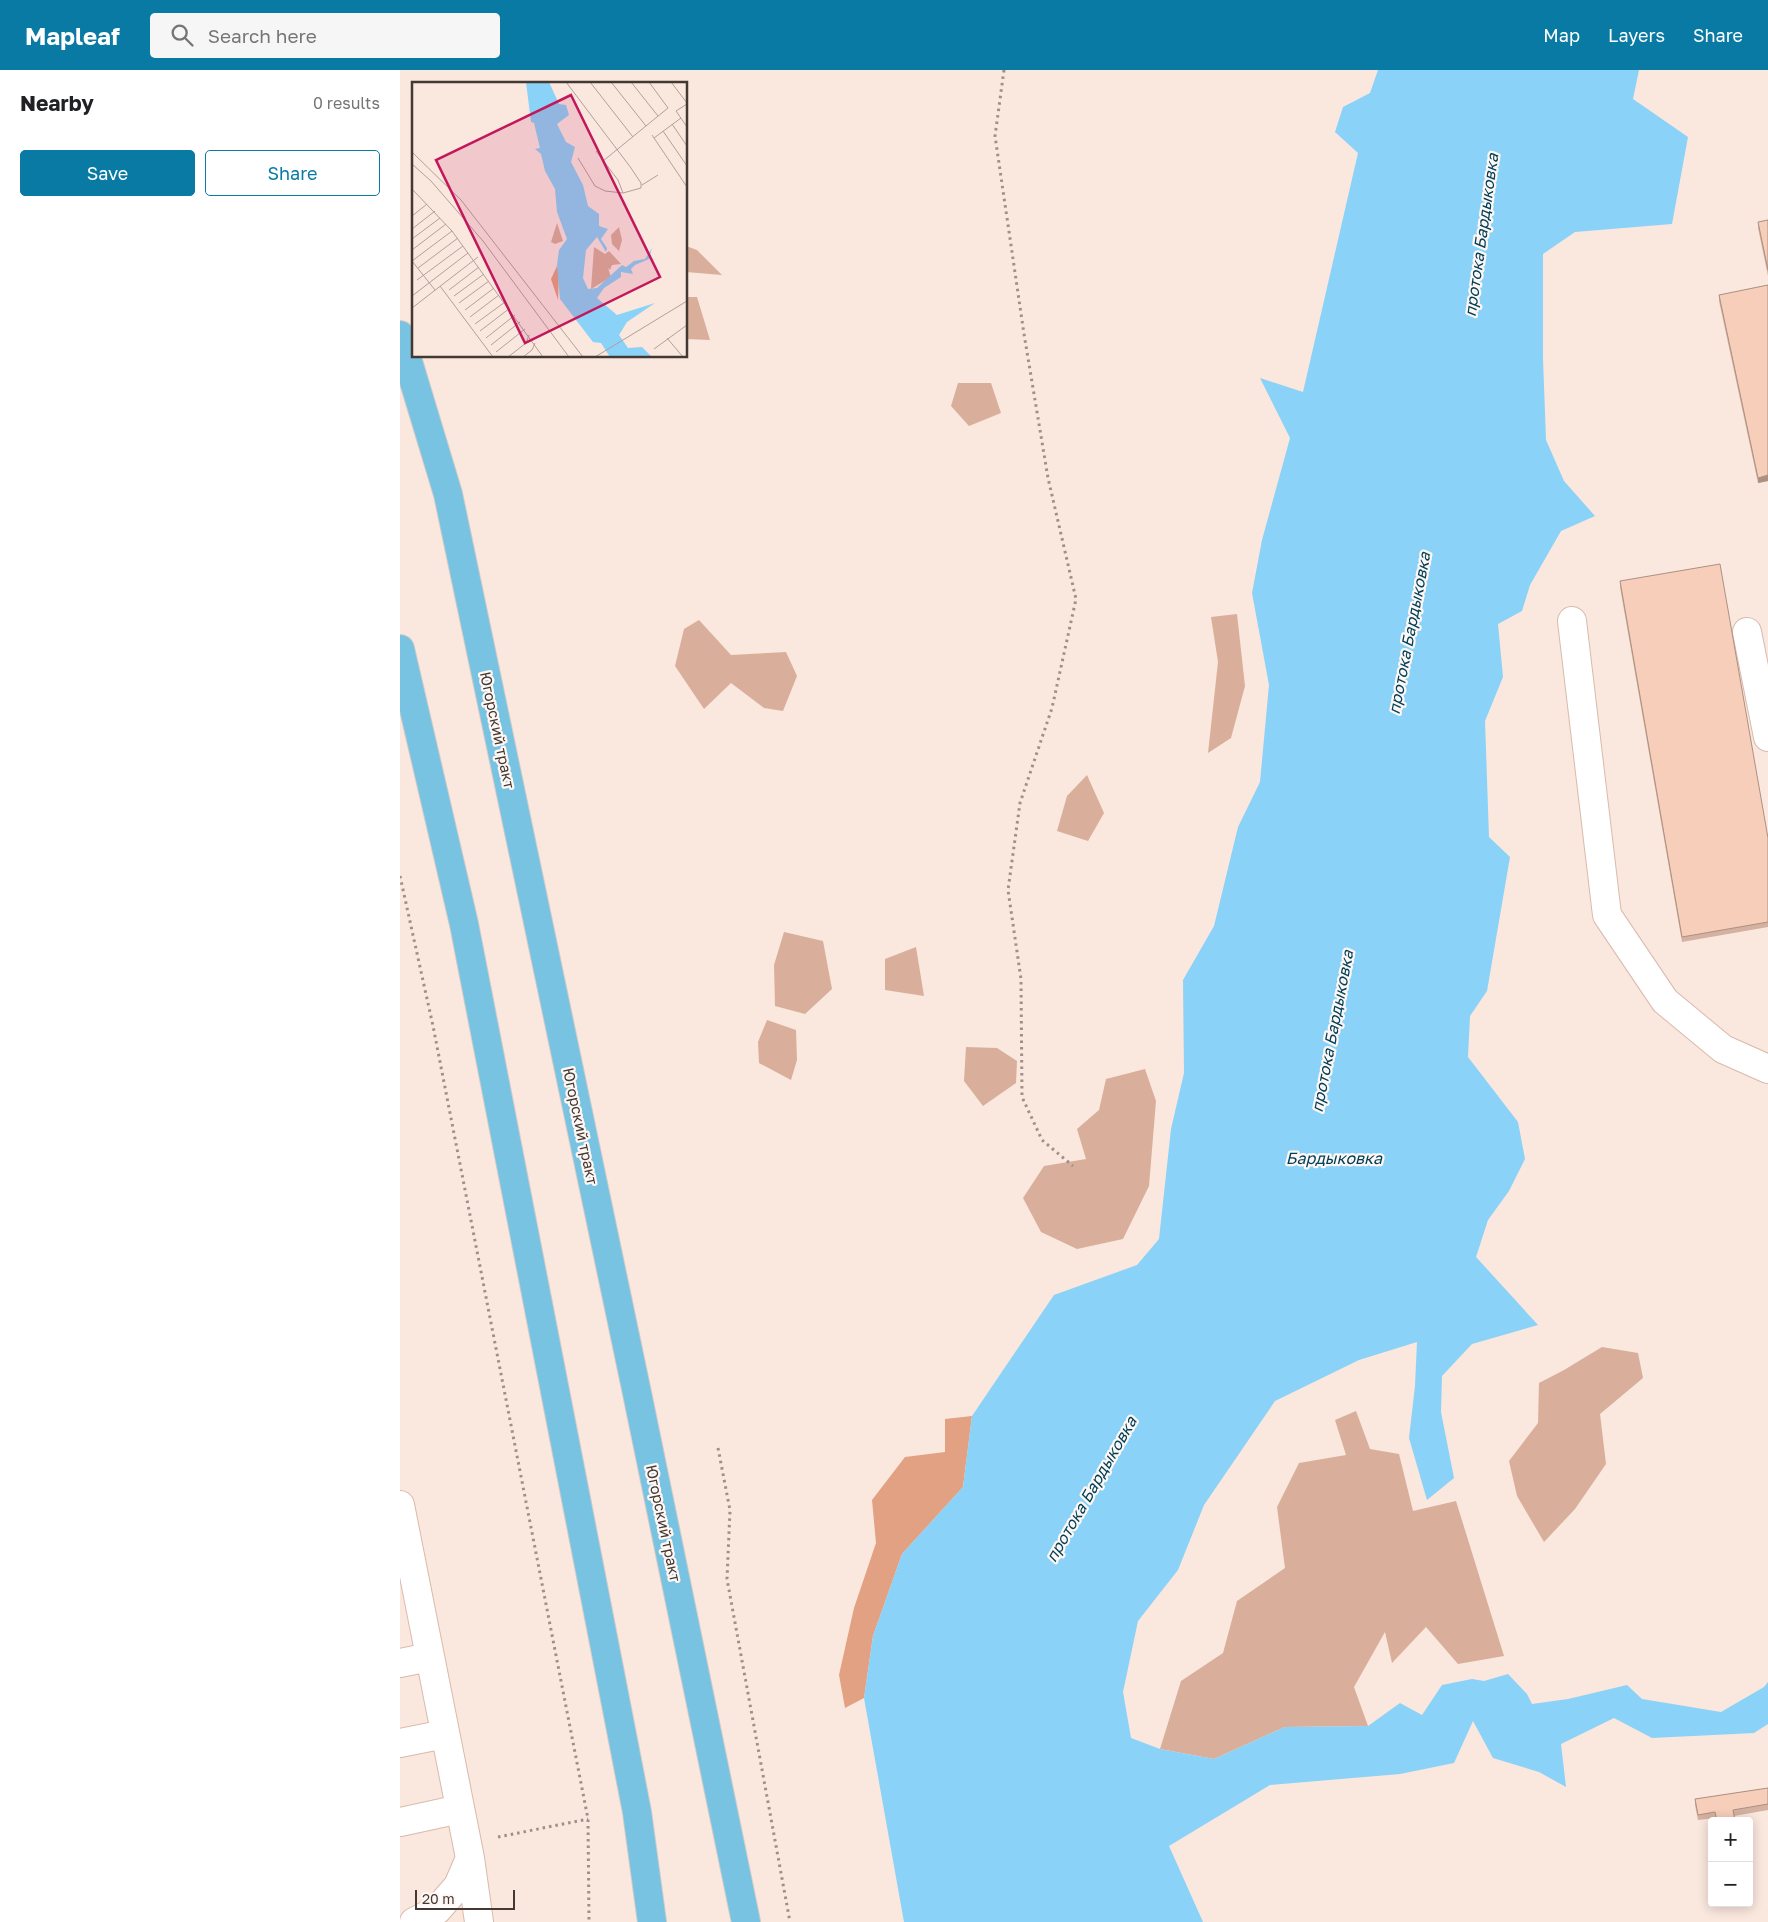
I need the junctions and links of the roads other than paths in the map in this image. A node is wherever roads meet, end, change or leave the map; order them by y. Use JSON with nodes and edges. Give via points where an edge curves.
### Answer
{"nodes":[{"id":1,"x":400,"y":335,"type":"edge"},
{"id":2,"x":1572,"y":621,"type":"dead end"},
{"id":3,"x":1747,"y":632,"type":"dead end"},
{"id":4,"x":400,"y":649,"type":"edge"},
{"id":5,"x":1768,"y":737,"type":"edge"},
{"id":6,"x":1768,"y":1069,"type":"edge"},
{"id":7,"x":400,"y":1505,"type":"edge"},
{"id":8,"x":407,"y":1577,"type":"edge"},
{"id":9,"x":430,"y":1657,"type":"junction"},
{"id":10,"x":400,"y":1663,"type":"edge"},
{"id":11,"x":445,"y":1734,"type":"junction"},
{"id":12,"x":400,"y":1743,"type":"edge"},
{"id":13,"x":460,"y":1809,"type":"junction"},
{"id":14,"x":400,"y":1822,"type":"edge"},
{"id":15,"x":468,"y":1850,"type":"junction"},
{"id":16,"x":414,"y":1922,"type":"edge"},
{"id":17,"x":479,"y":1922,"type":"edge"},
{"id":18,"x":652,"y":1922,"type":"edge"},
{"id":19,"x":746,"y":1922,"type":"edge"}],
"edges":[{"from":1,"to":19,"type":"main road","name":"Югорский тракт","via":[[448,494]]},
{"from":2,"to":6,"type":"lane","via":[[1607,915],[1665,1001],[1723,1049]]},
{"from":3,"to":5,"type":"lane"},
{"from":4,"to":18,"type":"main road","via":[[464,924],[637,1812]]},
{"from":7,"to":8,"type":"lane"},
{"from":8,"to":9,"type":"lane"},
{"from":9,"to":10,"type":"lane"},
{"from":9,"to":11,"type":"lane"},
{"from":11,"to":12,"type":"lane"},
{"from":11,"to":13,"type":"lane"},
{"from":13,"to":14,"type":"lane"},
{"from":13,"to":15,"type":"lane"},
{"from":15,"to":16,"type":"lane","via":[[458,1886],[437,1910]]},
{"from":15,"to":17,"type":"lane"}]}
